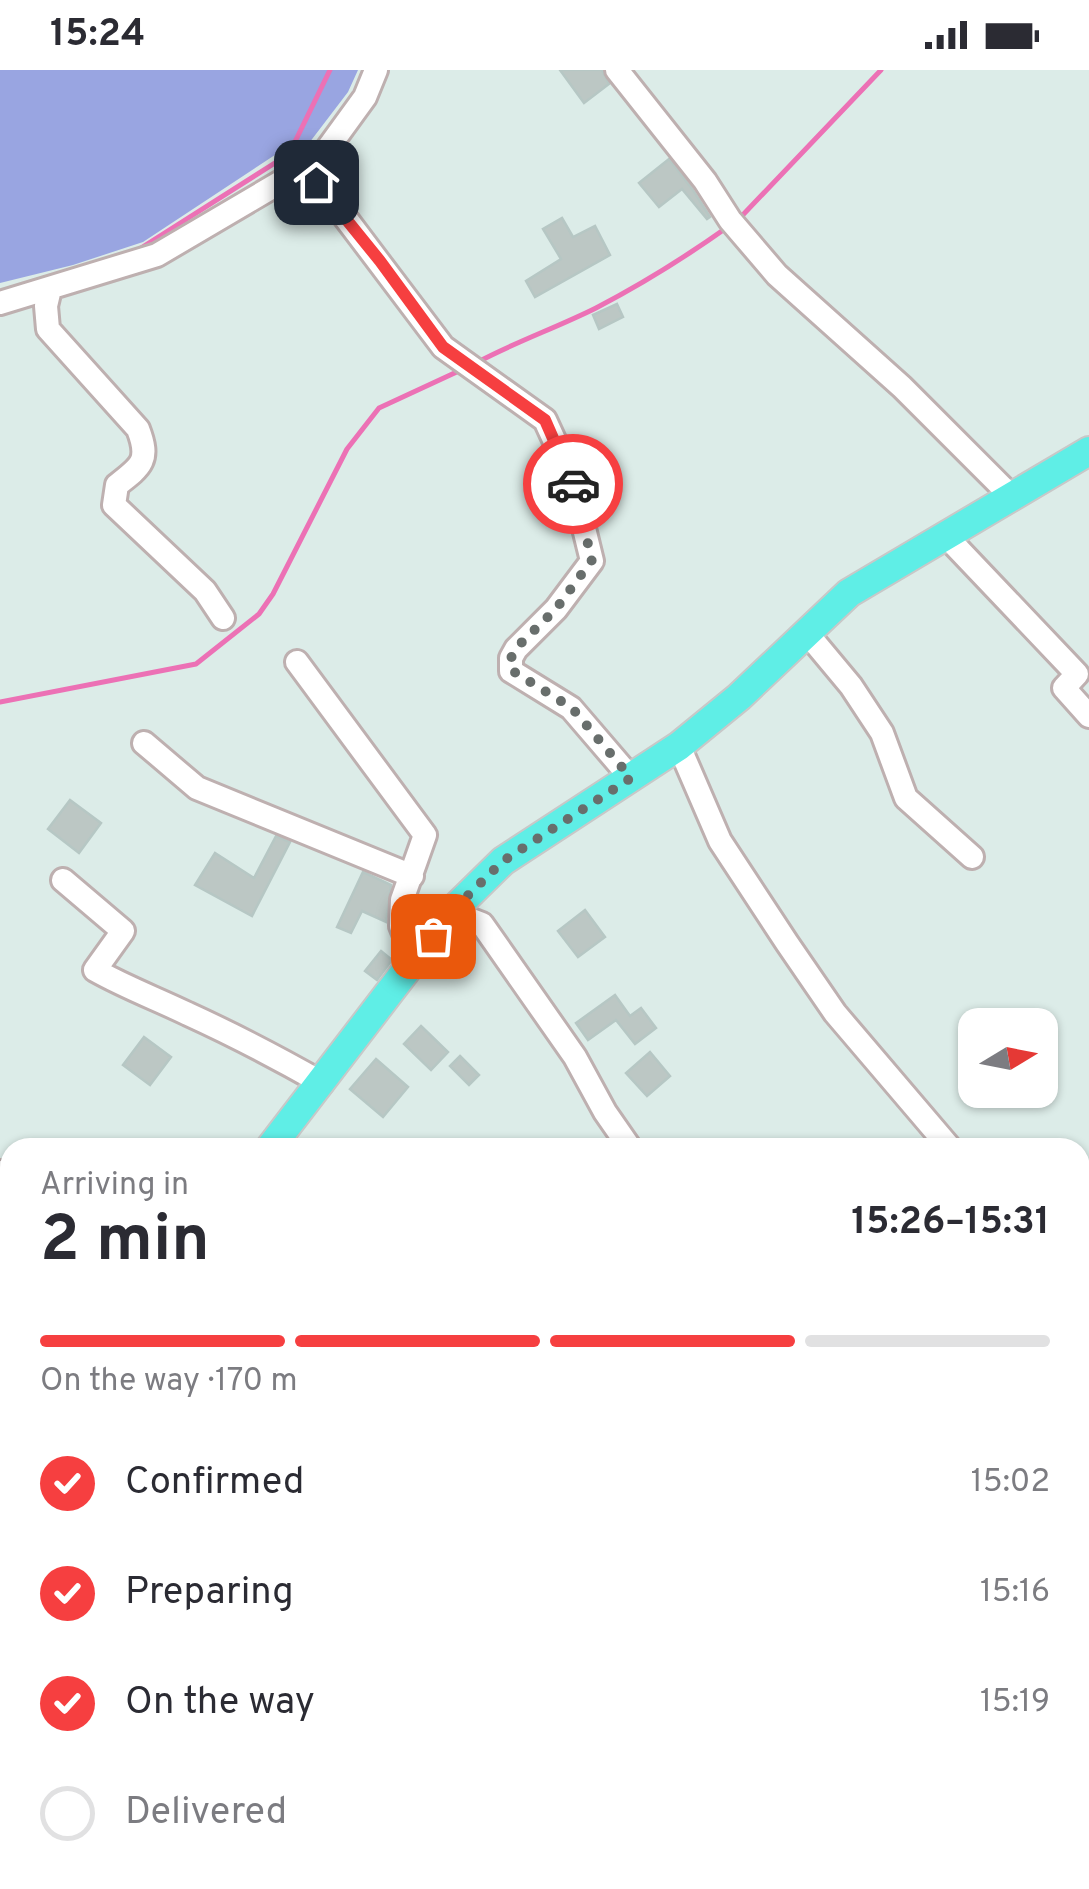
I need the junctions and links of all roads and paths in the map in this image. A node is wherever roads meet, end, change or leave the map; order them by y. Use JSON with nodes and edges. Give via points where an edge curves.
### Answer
{"nodes":[{"id":1,"x":376,"y":70,"type":"edge"},
{"id":2,"x":616,"y":70,"type":"edge"},
{"id":3,"x":296,"y":170,"type":"junction"},
{"id":4,"x":50,"y":289,"type":"junction"},
{"id":5,"x":0,"y":303,"type":"edge"},
{"id":6,"x":1089,"y":451,"type":"edge"},
{"id":7,"x":1012,"y":497,"type":"junction"},
{"id":8,"x":945,"y":535,"type":"junction"},
{"id":9,"x":223,"y":618,"type":"dead end"},
{"id":10,"x":806,"y":632,"type":"junction"},
{"id":11,"x":297,"y":662,"type":"dead end"},
{"id":12,"x":1089,"y":716,"type":"edge"},
{"id":13,"x":144,"y":743,"type":"dead end"},
{"id":14,"x":679,"y":746,"type":"junction"},
{"id":15,"x":631,"y":778,"type":"junction"},
{"id":16,"x":972,"y":857,"type":"dead end"},
{"id":17,"x":412,"y":876,"type":"junction"},
{"id":18,"x":63,"y":880,"type":"dead end"},
{"id":19,"x":451,"y":912,"type":"junction"},
{"id":20,"x":415,"y":960,"type":"junction"},
{"id":21,"x":322,"y":1084,"type":"junction"},
{"id":22,"x":278,"y":1138,"type":"edge"},
{"id":23,"x":623,"y":1138,"type":"edge"},
{"id":24,"x":941,"y":1138,"type":"edge"}],
"edges":[{"from":1,"to":3,"type":"street","via":[[366,97],[320,159]]},
{"from":2,"to":7,"type":"street","via":[[777,275]]},
{"from":3,"to":4,"type":"street","via":[[156,255]]},
{"from":3,"to":15,"type":"street","via":[[338,208],[443,347],[545,420],[572,479],[592,560],[516,648],[511,670],[572,708]]},
{"from":4,"to":5,"type":"street"},
{"from":4,"to":9,"type":"street","via":[[48,329],[138,429],[146,449],[140,468],[117,485],[114,505],[205,591]]},
{"from":6,"to":7,"type":"main road"},
{"from":7,"to":8,"type":"main road"},
{"from":8,"to":10,"type":"main road","via":[[849,592]]},
{"from":8,"to":12,"type":"street","via":[[1077,674],[1064,688]]},
{"from":10,"to":14,"type":"main road"},
{"from":10,"to":16,"type":"street","via":[[882,732],[906,798]]},
{"from":11,"to":17,"type":"street","via":[[425,835]]},
{"from":13,"to":17,"type":"street","via":[[196,788]]},
{"from":14,"to":15,"type":"main road"},
{"from":14,"to":24,"type":"street","via":[[720,841],[787,943],[835,1013]]},
{"from":15,"to":19,"type":"main road","via":[[503,861]]},
{"from":17,"to":20,"type":"street","via":[[400,926]]},
{"from":18,"to":21,"type":"street","via":[[123,931],[95,970]]},
{"from":19,"to":20,"type":"main road"},
{"from":19,"to":23,"type":"street","via":[[482,924]]},
{"from":20,"to":21,"type":"main road"},
{"from":21,"to":22,"type":"main road"}]}
